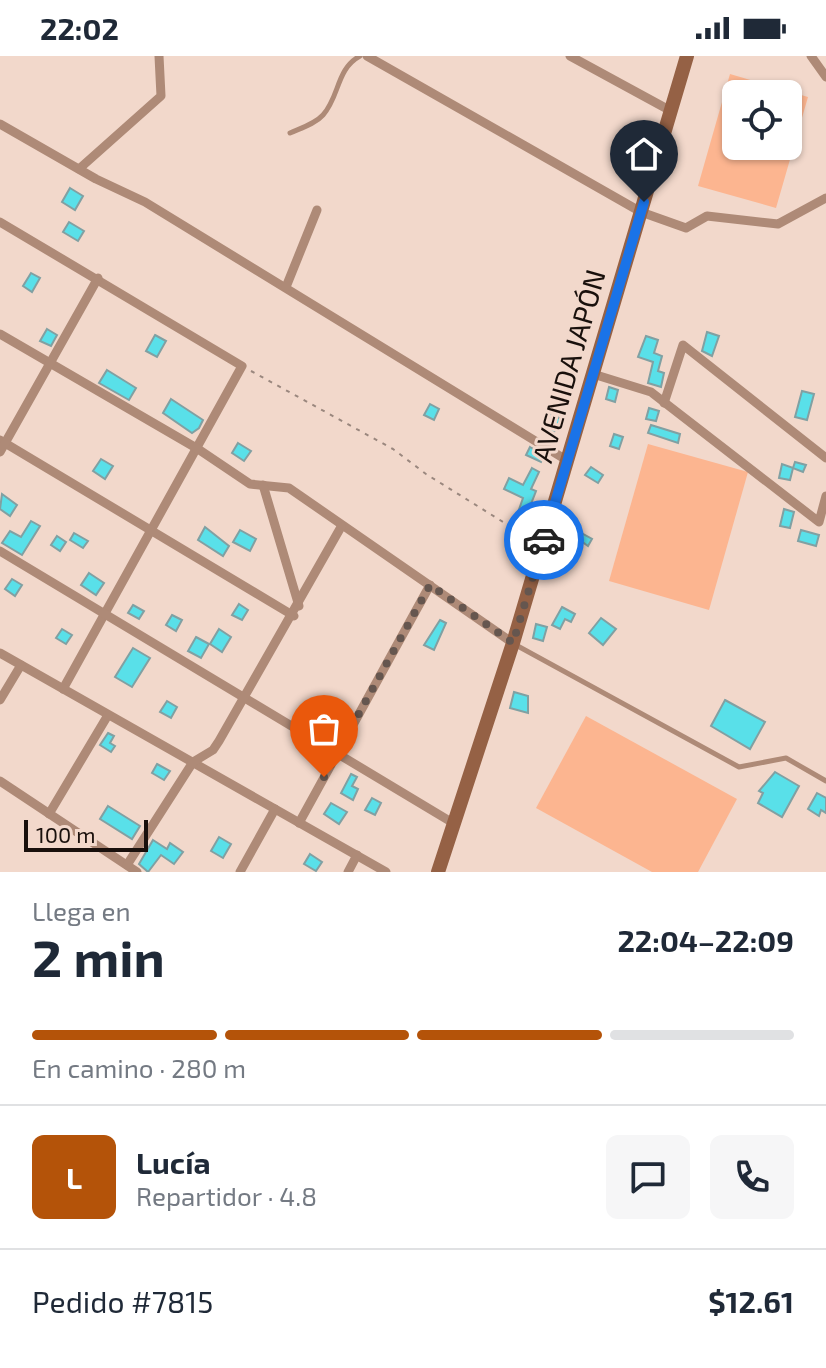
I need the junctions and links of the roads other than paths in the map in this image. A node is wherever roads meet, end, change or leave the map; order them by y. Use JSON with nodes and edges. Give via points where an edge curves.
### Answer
{"nodes":[{"id":1,"x":159,"y":56,"type":"edge"},
{"id":2,"x":360,"y":56,"type":"edge"},
{"id":3,"x":367,"y":56,"type":"edge"},
{"id":4,"x":570,"y":56,"type":"edge"},
{"id":5,"x":687,"y":56,"type":"edge"},
{"id":6,"x":811,"y":56,"type":"edge"},
{"id":7,"x":826,"y":77,"type":"edge"},
{"id":8,"x":671,"y":111,"type":"junction"},
{"id":9,"x":0,"y":124,"type":"edge"},
{"id":10,"x":290,"y":133,"type":"dead end"},
{"id":11,"x":79,"y":169,"type":"junction"},
{"id":12,"x":826,"y":198,"type":"edge"},
{"id":13,"x":317,"y":210,"type":"dead end"},
{"id":14,"x":641,"y":212,"type":"junction"},
{"id":15,"x":0,"y":222,"type":"edge"},
{"id":16,"x":98,"y":278,"type":"junction"},
{"id":17,"x":286,"y":287,"type":"junction"},
{"id":18,"x":0,"y":334,"type":"edge"},
{"id":19,"x":52,"y":361,"type":"junction"},
{"id":20,"x":593,"y":374,"type":"junction"},
{"id":21,"x":664,"y":403,"type":"junction"},
{"id":22,"x":2,"y":445,"type":"edge"},
{"id":23,"x":198,"y":449,"type":"junction"},
{"id":24,"x":826,"y":458,"type":"edge"},
{"id":25,"x":568,"y":461,"type":"junction"},
{"id":26,"x":263,"y":485,"type":"junction"},
{"id":27,"x":826,"y":496,"type":"edge"},
{"id":28,"x":341,"y":527,"type":"junction"},
{"id":29,"x":152,"y":534,"type":"junction"},
{"id":30,"x":0,"y":551,"type":"edge"},
{"id":31,"x":430,"y":585,"type":"junction"},
{"id":32,"x":296,"y":611,"type":"junction"},
{"id":33,"x":105,"y":614,"type":"junction"},
{"id":34,"x":513,"y":643,"type":"junction"},
{"id":35,"x":0,"y":653,"type":"edge"},
{"id":36,"x":21,"y":665,"type":"junction"},
{"id":37,"x":63,"y":689,"type":"junction"},
{"id":38,"x":245,"y":697,"type":"junction"},
{"id":39,"x":0,"y":700,"type":"edge"},
{"id":40,"x":108,"y":715,"type":"junction"},
{"id":41,"x":337,"y":754,"type":"junction"},
{"id":42,"x":193,"y":762,"type":"junction"},
{"id":43,"x":0,"y":781,"type":"edge"},
{"id":44,"x":826,"y":781,"type":"edge"},
{"id":45,"x":275,"y":809,"type":"junction"},
{"id":46,"x":49,"y":814,"type":"junction"},
{"id":47,"x":299,"y":823,"type":"junction"},
{"id":48,"x":453,"y":823,"type":"junction"},
{"id":49,"x":357,"y":855,"type":"junction"},
{"id":50,"x":127,"y":865,"type":"junction"},
{"id":51,"x":137,"y":872,"type":"edge"},
{"id":52,"x":240,"y":872,"type":"edge"},
{"id":53,"x":348,"y":872,"type":"edge"},
{"id":54,"x":386,"y":872,"type":"edge"},
{"id":55,"x":438,"y":872,"type":"edge"}],
"edges":[{"from":1,"to":11,"type":"street","via":[[161,96]]},
{"from":2,"to":10,"type":"lane","via":[[344,70],[321,117]]},
{"from":3,"to":14,"type":"street"},
{"from":4,"to":8,"type":"street"},
{"from":5,"to":8,"type":"street","name":"AVENIDA JAPÓN"},
{"from":6,"to":7,"type":"street"},
{"from":8,"to":14,"type":"street","name":"AVENIDA JAPÓN"},
{"from":9,"to":11,"type":"street"},
{"from":11,"to":17,"type":"street","via":[[145,202]]},
{"from":12,"to":14,"type":"street","via":[[778,224],[707,216],[686,228]]},
{"from":13,"to":17,"type":"street"},
{"from":14,"to":20,"type":"street","name":"AVENIDA JAPÓN"},
{"from":15,"to":16,"type":"street"},
{"from":16,"to":19,"type":"street"},
{"from":16,"to":23,"type":"street","via":[[242,366]]},
{"from":17,"to":25,"type":"street"},
{"from":18,"to":19,"type":"street"},
{"from":19,"to":22,"type":"street"},
{"from":19,"to":23,"type":"street"},
{"from":20,"to":21,"type":"street","via":[[651,392]]},
{"from":20,"to":25,"type":"street","name":"AVENIDA JAPÓN"},
{"from":21,"to":24,"type":"street","via":[[683,345]]},
{"from":21,"to":27,"type":"street","via":[[819,522]]},
{"from":22,"to":29,"type":"street"},
{"from":23,"to":26,"type":"street","via":[[250,484]]},
{"from":23,"to":29,"type":"street"},
{"from":25,"to":34,"type":"street","name":"AVENIDA JAPÓN"},
{"from":26,"to":28,"type":"street","via":[[289,488]]},
{"from":26,"to":32,"type":"street"},
{"from":28,"to":31,"type":"street"},
{"from":28,"to":32,"type":"street"},
{"from":29,"to":32,"type":"street"},
{"from":29,"to":33,"type":"street"},
{"from":30,"to":33,"type":"street"},
{"from":31,"to":34,"type":"street"},
{"from":31,"to":41,"type":"street"},
{"from":32,"to":38,"type":"street"},
{"from":33,"to":37,"type":"street"},
{"from":33,"to":38,"type":"street"},
{"from":34,"to":44,"type":"lane","via":[[739,767],[786,758]]},
{"from":34,"to":48,"type":"street","name":"AVENIDA JAPÓN"},
{"from":35,"to":36,"type":"street"},
{"from":36,"to":37,"type":"street"},
{"from":36,"to":39,"type":"street"},
{"from":37,"to":40,"type":"street"},
{"from":38,"to":41,"type":"street"},
{"from":38,"to":42,"type":"street","via":[[213,750]]},
{"from":40,"to":42,"type":"street"},
{"from":40,"to":46,"type":"street"},
{"from":41,"to":47,"type":"street"},
{"from":41,"to":48,"type":"street"},
{"from":42,"to":45,"type":"street"},
{"from":42,"to":50,"type":"street"},
{"from":43,"to":46,"type":"street"},
{"from":45,"to":47,"type":"street"},
{"from":45,"to":52,"type":"street"},
{"from":46,"to":50,"type":"street"},
{"from":47,"to":49,"type":"street"},
{"from":48,"to":55,"type":"street","name":"AVENIDA JAPÓN"},
{"from":49,"to":53,"type":"street"},
{"from":49,"to":54,"type":"street"},
{"from":50,"to":51,"type":"street"}]}
